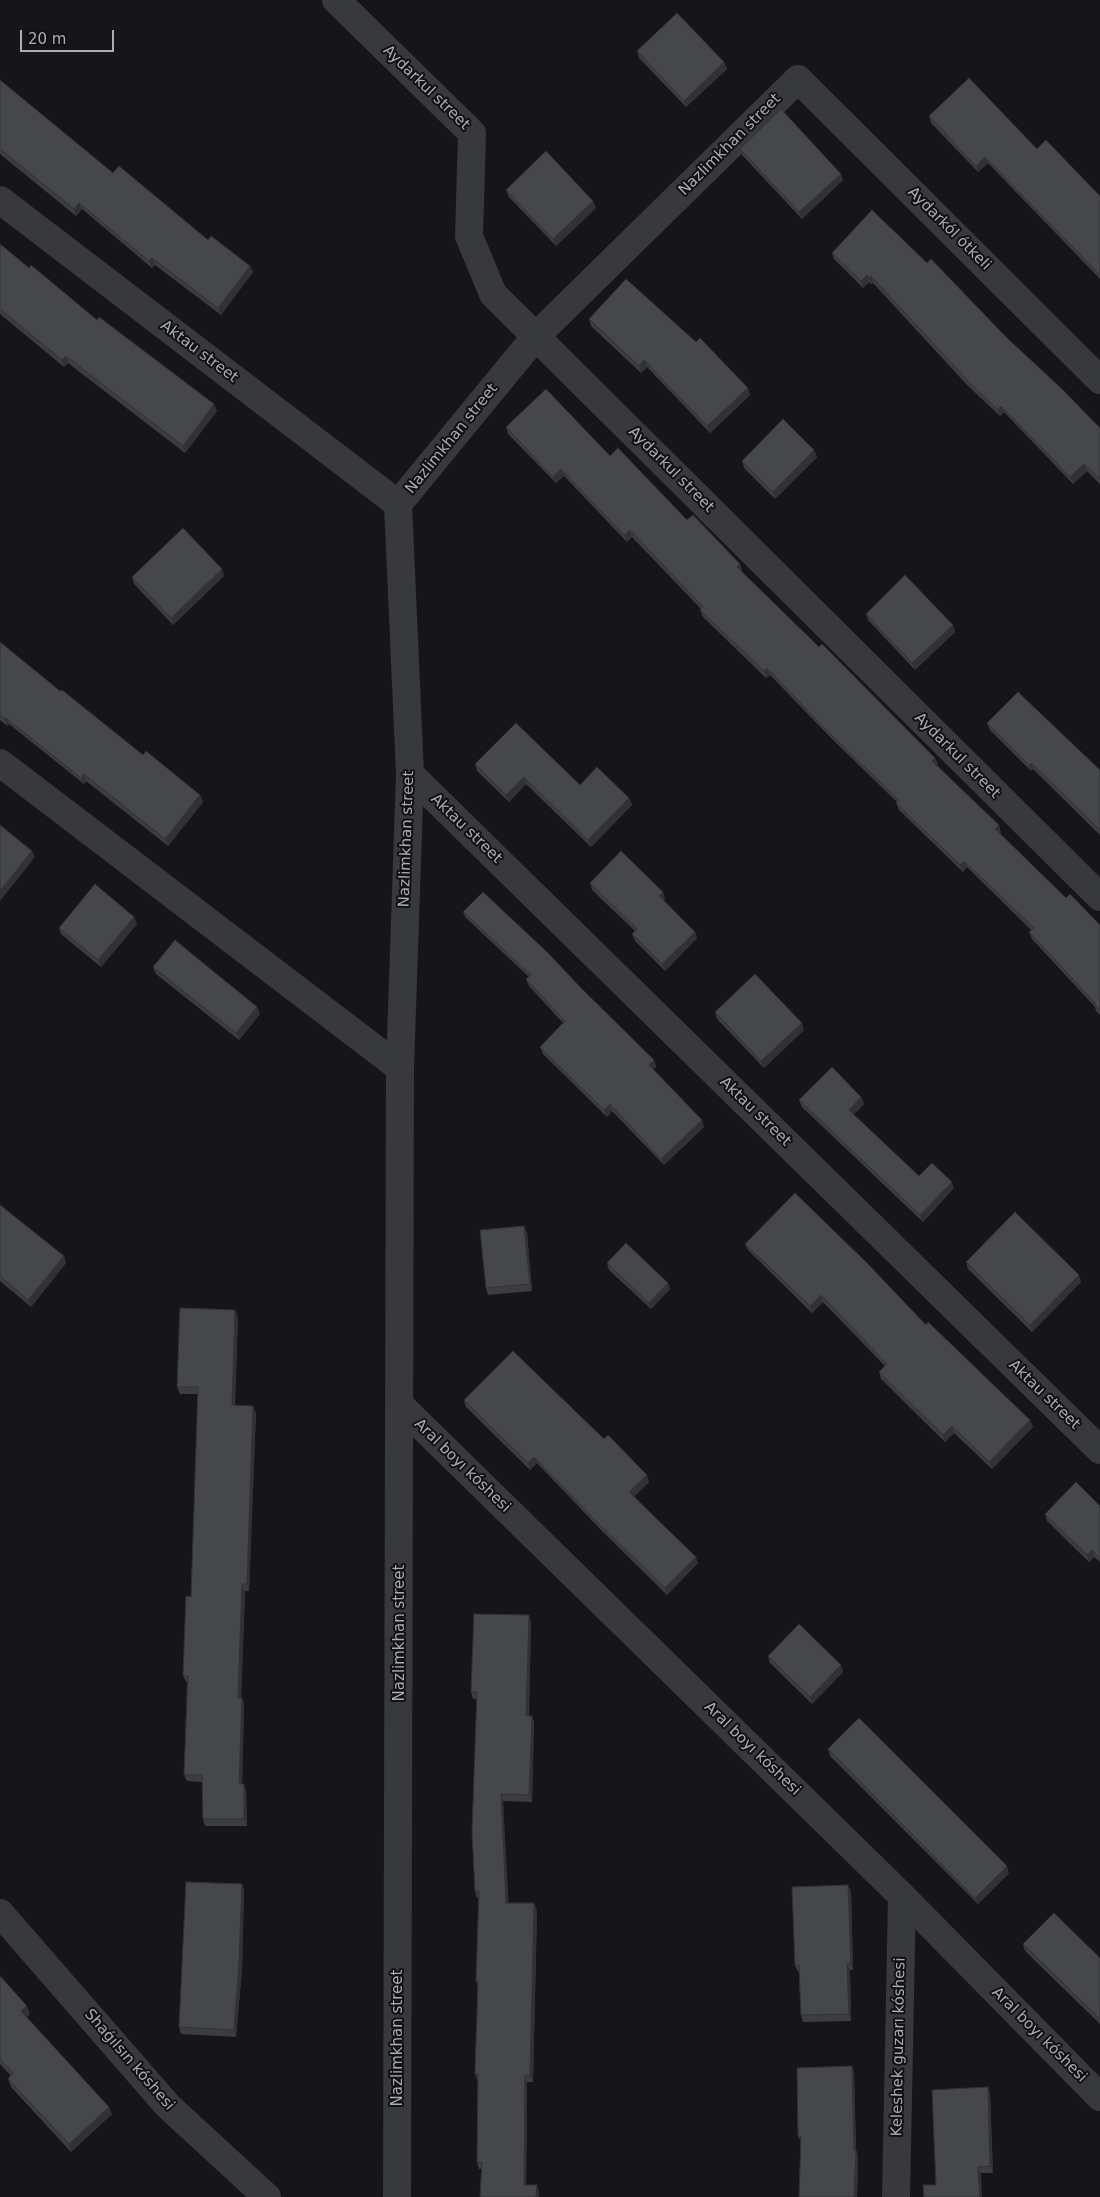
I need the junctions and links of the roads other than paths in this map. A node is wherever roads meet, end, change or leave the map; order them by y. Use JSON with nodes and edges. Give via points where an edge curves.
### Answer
{"nodes":[{"id":1,"x":336,"y":0,"type":"edge"},
{"id":2,"x":798,"y":79,"type":"joint"},
{"id":3,"x":0,"y":200,"type":"edge"},
{"id":4,"x":536,"y":336,"type":"junction"},
{"id":5,"x":1100,"y":380,"type":"edge"},
{"id":6,"x":398,"y":504,"type":"junction"},
{"id":7,"x":0,"y":763,"type":"edge"},
{"id":8,"x":410,"y":774,"type":"junction"},
{"id":9,"x":1100,"y":897,"type":"edge"},
{"id":10,"x":400,"y":1068,"type":"junction"},
{"id":11,"x":400,"y":1405,"type":"junction"},
{"id":12,"x":1100,"y":1450,"type":"edge"},
{"id":13,"x":902,"y":1896,"type":"junction"},
{"id":14,"x":0,"y":1913,"type":"edge"},
{"id":15,"x":1100,"y":2097,"type":"edge"},
{"id":16,"x":267,"y":2197,"type":"edge"},
{"id":17,"x":398,"y":2197,"type":"edge"},
{"id":18,"x":896,"y":2197,"type":"edge"}],
"edges":[{"from":1,"to":4,"type":"street","name":"Aydarkul street","via":[[472,133],[469,236],[493,294]]},
{"from":2,"to":4,"type":"street","name":"Nazlimkhan street"},
{"from":2,"to":5,"type":"street","name":"Aydarkól ótkeli"},
{"from":3,"to":6,"type":"street","name":"Aktau street"},
{"from":4,"to":6,"type":"street","name":"Nazlimkhan street"},
{"from":4,"to":9,"type":"street","name":"Aydarkul street"},
{"from":6,"to":8,"type":"street","name":"Nazlimkhan street"},
{"from":7,"to":10,"type":"street"},
{"from":8,"to":10,"type":"street","name":"Nazlimkhan street"},
{"from":8,"to":12,"type":"street","name":"Aktau street"},
{"from":10,"to":11,"type":"street","name":"Nazlimkhan street"},
{"from":11,"to":13,"type":"street","name":"Aral boyı kóshesi"},
{"from":11,"to":17,"type":"street","name":"Nazlimkhan street"},
{"from":13,"to":15,"type":"street","name":"Aral boyı kóshesi"},
{"from":13,"to":18,"type":"street","name":"Keleshek guzarı kóshesi"},
{"from":14,"to":16,"type":"street","name":"Shaǵılsın kóshesi","via":[[168,2106]]}]}
